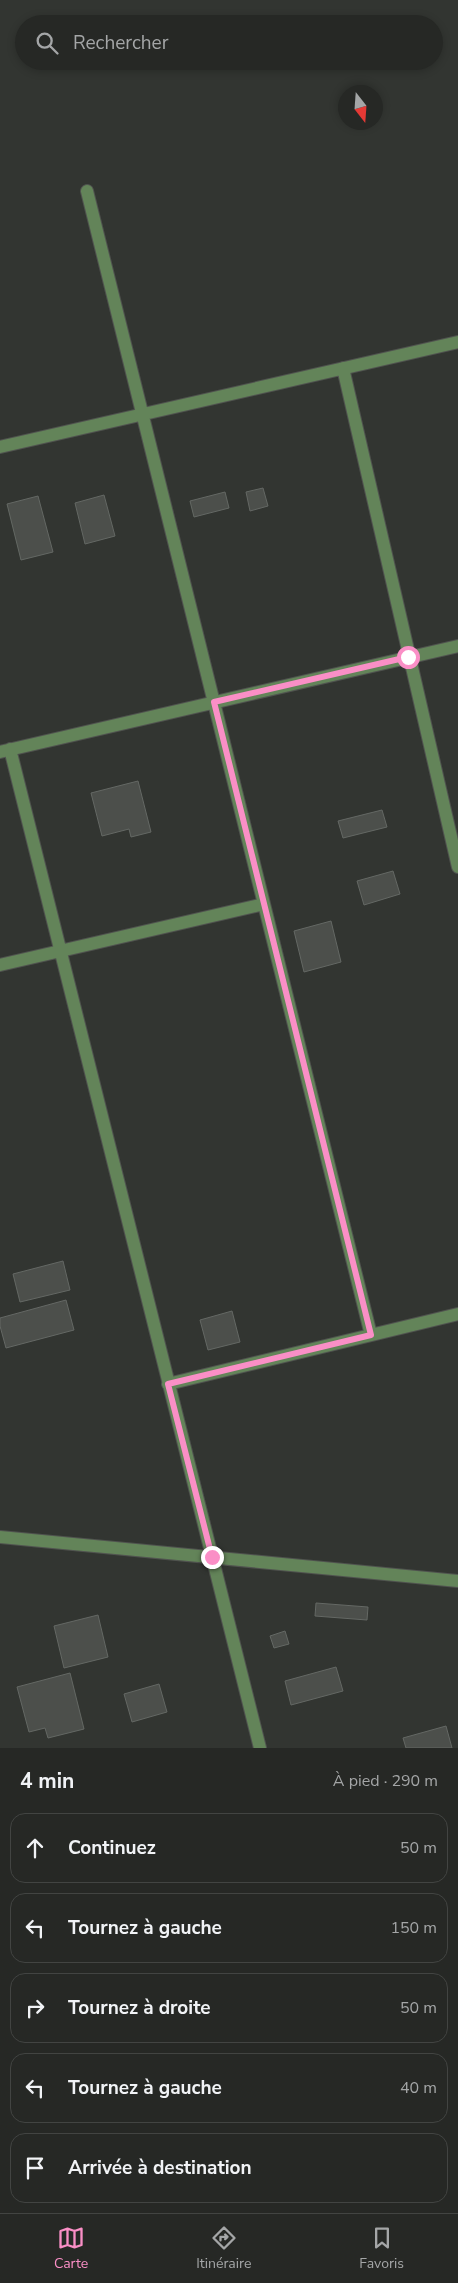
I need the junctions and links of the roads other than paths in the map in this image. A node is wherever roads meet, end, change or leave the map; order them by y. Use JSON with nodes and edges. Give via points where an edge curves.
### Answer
{"nodes":[{"id":1,"x":87,"y":191,"type":"dead end"},
{"id":2,"x":458,"y":342,"type":"edge"},
{"id":3,"x":343,"y":368,"type":"junction"},
{"id":4,"x":142,"y":414,"type":"junction"},
{"id":5,"x":0,"y":447,"type":"edge"},
{"id":6,"x":458,"y":646,"type":"edge"},
{"id":7,"x":408,"y":657,"type":"junction"},
{"id":8,"x":214,"y":702,"type":"junction"},
{"id":9,"x":5,"y":751,"type":"edge"},
{"id":10,"x":458,"y":867,"type":"edge"},
{"id":11,"x":264,"y":904,"type":"junction"},
{"id":12,"x":61,"y":951,"type":"junction"},
{"id":13,"x":0,"y":965,"type":"edge"},
{"id":14,"x":458,"y":1314,"type":"edge"},
{"id":15,"x":371,"y":1335,"type":"junction"},
{"id":16,"x":168,"y":1384,"type":"junction"},
{"id":17,"x":0,"y":1537,"type":"edge"},
{"id":18,"x":212,"y":1557,"type":"junction"},
{"id":19,"x":458,"y":1581,"type":"edge"},
{"id":20,"x":260,"y":1748,"type":"edge"}],
"edges":[{"from":1,"to":4,"type":"street"},
{"from":2,"to":3,"type":"street"},
{"from":3,"to":4,"type":"street"},
{"from":3,"to":7,"type":"street"},
{"from":4,"to":5,"type":"street"},
{"from":4,"to":8,"type":"street"},
{"from":6,"to":7,"type":"street"},
{"from":7,"to":8,"type":"street"},
{"from":7,"to":10,"type":"street"},
{"from":8,"to":9,"type":"street"},
{"from":8,"to":11,"type":"street"},
{"from":9,"to":12,"type":"street"},
{"from":11,"to":12,"type":"street"},
{"from":11,"to":15,"type":"street"},
{"from":12,"to":13,"type":"street"},
{"from":12,"to":16,"type":"street"},
{"from":14,"to":15,"type":"street"},
{"from":15,"to":16,"type":"street"},
{"from":16,"to":18,"type":"street"},
{"from":17,"to":18,"type":"street"},
{"from":18,"to":19,"type":"street"},
{"from":18,"to":20,"type":"street"}]}
